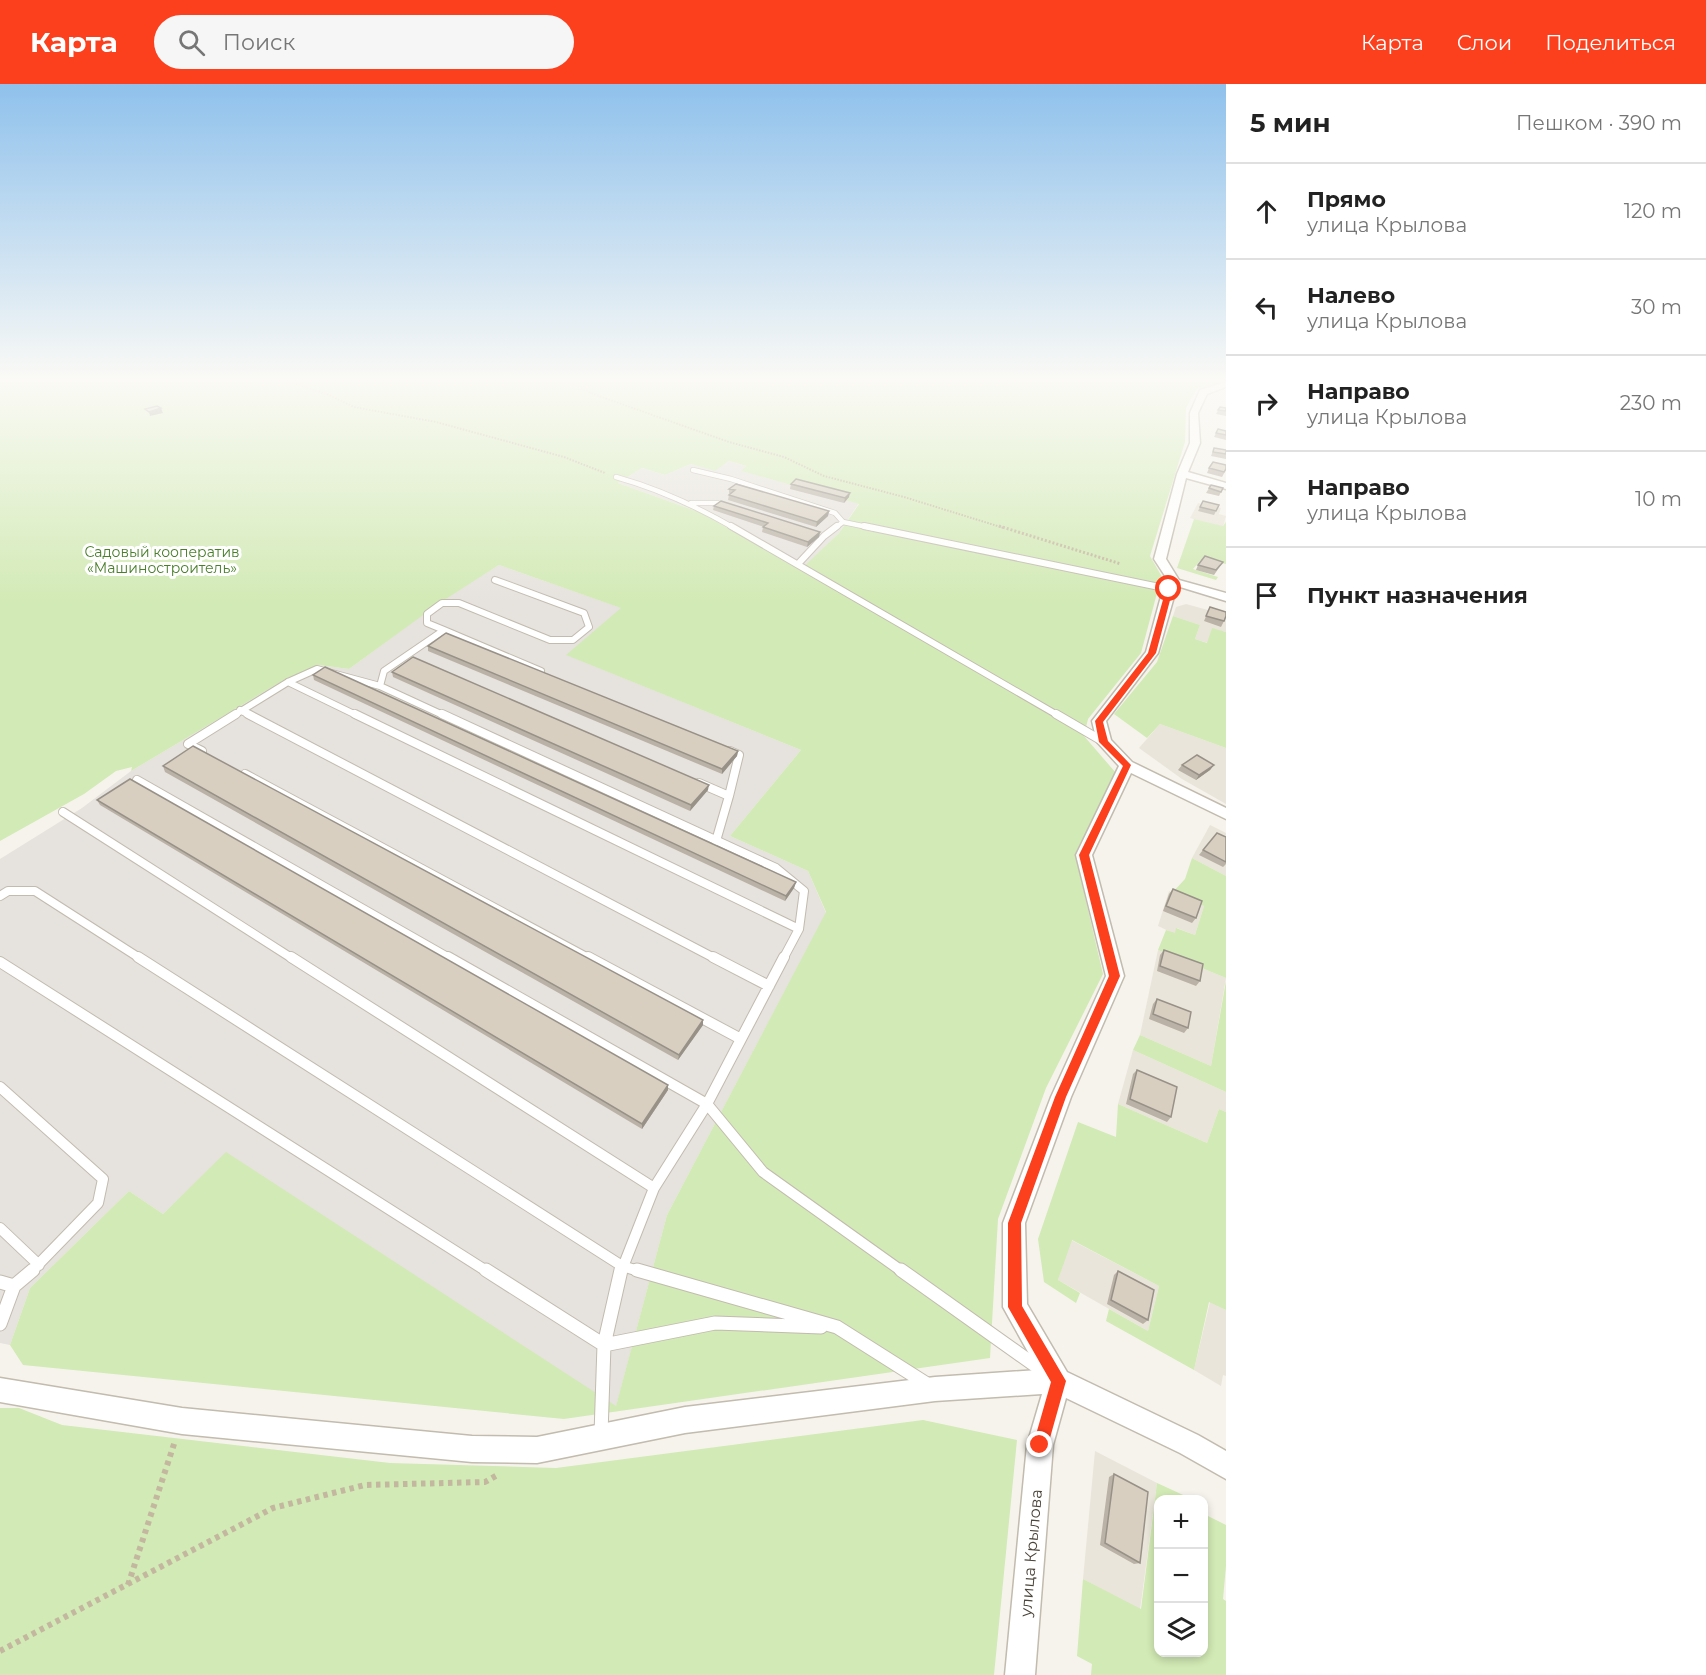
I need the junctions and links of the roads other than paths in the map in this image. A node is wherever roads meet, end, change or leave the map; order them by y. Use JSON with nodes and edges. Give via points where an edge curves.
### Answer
{"nodes":[{"id":1,"x":1189,"y":456,"type":"edge"},
{"id":2,"x":693,"y":470,"type":"dead end"},
{"id":3,"x":1182,"y":474,"type":"junction"},
{"id":4,"x":616,"y":477,"type":"road end"},
{"id":5,"x":1226,"y":486,"type":"edge"},
{"id":6,"x":691,"y":503,"type":"junction"},
{"id":7,"x":728,"y":506,"type":"edge"},
{"id":8,"x":843,"y":522,"type":"junction"},
{"id":9,"x":814,"y":533,"type":"edge"},
{"id":10,"x":824,"y":536,"type":"junction"},
{"id":11,"x":798,"y":564,"type":"junction"},
{"id":12,"x":495,"y":580,"type":"dead end"},
{"id":13,"x":1172,"y":585,"type":"junction"},
{"id":14,"x":1226,"y":597,"type":"edge"},
{"id":15,"x":444,"y":630,"type":"junction"},
{"id":16,"x":408,"y":655,"type":"junction"},
{"id":17,"x":418,"y":660,"type":"edge"},
{"id":18,"x":554,"y":676,"type":"edge"},
{"id":19,"x":288,"y":681,"type":"junction"},
{"id":20,"x":380,"y":686,"type":"junction"},
{"id":21,"x":240,"y":710,"type":"junction"},
{"id":22,"x":1104,"y":742,"type":"junction"},
{"id":23,"x":717,"y":746,"type":"edge"},
{"id":24,"x":209,"y":755,"type":"edge"},
{"id":25,"x":1127,"y":765,"type":"junction"},
{"id":26,"x":240,"y":771,"type":"edge"},
{"id":27,"x":686,"y":777,"type":"edge"},
{"id":28,"x":137,"y":780,"type":"edge"},
{"id":29,"x":729,"y":796,"type":"junction"},
{"id":30,"x":63,"y":812,"type":"dead end"},
{"id":31,"x":1226,"y":814,"type":"edge"},
{"id":32,"x":716,"y":841,"type":"junction"},
{"id":33,"x":0,"y":896,"type":"edge"},
{"id":34,"x":799,"y":929,"type":"junction"},
{"id":35,"x":0,"y":962,"type":"edge"},
{"id":36,"x":769,"y":986,"type":"junction"},
{"id":37,"x":741,"y":1039,"type":"junction"},
{"id":38,"x":0,"y":1087,"type":"edge"},
{"id":39,"x":707,"y":1104,"type":"junction"},
{"id":40,"x":654,"y":1188,"type":"junction"},
{"id":41,"x":0,"y":1228,"type":"edge"},
{"id":42,"x":39,"y":1265,"type":"junction"},
{"id":43,"x":622,"y":1266,"type":"junction"},
{"id":44,"x":0,"y":1282,"type":"edge"},
{"id":45,"x":14,"y":1286,"type":"junction"},
{"id":46,"x":0,"y":1324,"type":"edge"},
{"id":47,"x":837,"y":1327,"type":"junction"},
{"id":48,"x":604,"y":1345,"type":"junction"},
{"id":49,"x":1058,"y":1381,"type":"junction"},
{"id":50,"x":935,"y":1389,"type":"junction"},
{"id":51,"x":0,"y":1390,"type":"edge"},
{"id":52,"x":600,"y":1437,"type":"junction"},
{"id":53,"x":1226,"y":1466,"type":"edge"},
{"id":54,"x":1020,"y":1675,"type":"edge"}],
"edges":[{"from":1,"to":3,"type":"street"},
{"from":2,"to":8,"type":"lane","via":[[731,478],[836,513]]},
{"from":3,"to":5,"type":"street"},
{"from":3,"to":13,"type":"street","via":[[1160,559]]},
{"from":4,"to":6,"type":"lane"},
{"from":6,"to":7,"type":"lane"},
{"from":6,"to":11,"type":"lane"},
{"from":8,"to":10,"type":"lane"},
{"from":8,"to":13,"type":"lane"},
{"from":9,"to":10,"type":"lane"},
{"from":10,"to":11,"type":"lane"},
{"from":11,"to":22,"type":"lane"},
{"from":12,"to":15,"type":"lane","via":[[584,613],[589,627],[573,640],[550,640],[459,603],[442,603],[428,614],[427,623]]},
{"from":13,"to":14,"type":"street"},
{"from":13,"to":22,"type":"street","via":[[1152,653],[1099,721]]},
{"from":15,"to":16,"type":"lane"},
{"from":15,"to":18,"type":"lane"},
{"from":16,"to":17,"type":"lane"},
{"from":16,"to":20,"type":"lane","via":[[384,671]]},
{"from":19,"to":20,"type":"lane","via":[[317,669]]},
{"from":19,"to":21,"type":"lane"},
{"from":19,"to":34,"type":"lane"},
{"from":20,"to":32,"type":"lane"},
{"from":21,"to":24,"type":"lane","via":[[188,744]]},
{"from":21,"to":36,"type":"lane"},
{"from":22,"to":25,"type":"street"},
{"from":23,"to":29,"type":"lane","via":[[739,755]]},
{"from":25,"to":31,"type":"street"},
{"from":25,"to":49,"type":"street","via":[[1084,855],[1115,976],[1060,1097],[1014,1223],[1015,1307]]},
{"from":26,"to":37,"type":"lane"},
{"from":27,"to":29,"type":"lane"},
{"from":28,"to":39,"type":"lane"},
{"from":29,"to":32,"type":"lane"},
{"from":30,"to":40,"type":"lane"},
{"from":32,"to":34,"type":"lane","via":[[776,868],[804,891]]},
{"from":33,"to":43,"type":"lane","via":[[8,891],[35,891]]},
{"from":34,"to":36,"type":"lane"},
{"from":35,"to":48,"type":"lane"},
{"from":36,"to":37,"type":"lane"},
{"from":37,"to":39,"type":"lane"},
{"from":38,"to":42,"type":"lane","via":[[103,1179],[98,1203]]},
{"from":39,"to":40,"type":"lane"},
{"from":39,"to":49,"type":"lane","via":[[763,1172]]},
{"from":40,"to":43,"type":"lane"},
{"from":41,"to":42,"type":"lane"},
{"from":42,"to":45,"type":"lane"},
{"from":43,"to":47,"type":"lane"},
{"from":43,"to":48,"type":"lane"},
{"from":44,"to":45,"type":"lane"},
{"from":45,"to":46,"type":"lane"},
{"from":47,"to":48,"type":"lane","via":[[715,1323]]},
{"from":47,"to":50,"type":"lane"},
{"from":48,"to":52,"type":"lane"},
{"from":49,"to":50,"type":"street"},
{"from":49,"to":53,"type":"street","via":[[1190,1444]]},
{"from":49,"to":54,"type":"street","name":"улица Крылова","via":[[1040,1445]]},
{"from":50,"to":52,"type":"street","via":[[686,1420]]},
{"from":51,"to":52,"type":"street","via":[[182,1421],[472,1449],[537,1450]]}]}
